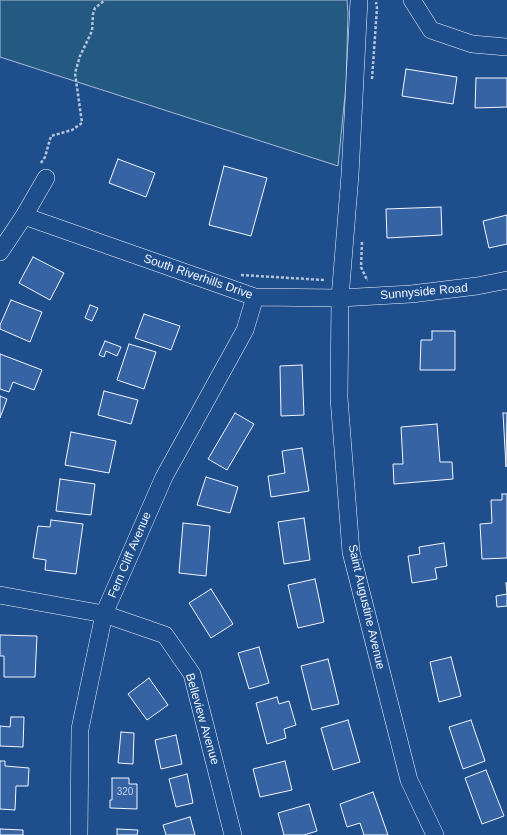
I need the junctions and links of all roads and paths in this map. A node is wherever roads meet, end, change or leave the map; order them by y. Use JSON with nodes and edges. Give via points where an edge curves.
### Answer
{"nodes":[{"id":1,"x":105,"y":0,"type":"edge"},
{"id":2,"x":359,"y":0,"type":"edge"},
{"id":3,"x":376,"y":0,"type":"edge"},
{"id":4,"x":412,"y":0,"type":"edge"},
{"id":5,"x":507,"y":47,"type":"edge"},
{"id":6,"x":372,"y":80,"type":"dead end"},
{"id":7,"x":43,"y":171,"type":"joint"},
{"id":8,"x":24,"y":216,"type":"junction"},
{"id":9,"x":362,"y":238,"type":"dead end"},
{"id":10,"x":0,"y":252,"type":"edge"},
{"id":11,"x":240,"y":275,"type":"dead end"},
{"id":12,"x":326,"y":280,"type":"dead end"},
{"id":13,"x":375,"y":280,"type":"dead end"},
{"id":14,"x":507,"y":280,"type":"edge"},
{"id":15,"x":255,"y":297,"type":"junction"},
{"id":16,"x":340,"y":298,"type":"junction"},
{"id":17,"x":0,"y":595,"type":"edge"},
{"id":18,"x":104,"y":614,"type":"junction"},
{"id":19,"x":79,"y":835,"type":"edge"},
{"id":20,"x":233,"y":835,"type":"edge"},
{"id":21,"x":435,"y":835,"type":"edge"}],
"edges":[{"from":1,"to":7,"type":"path","via":[[95,8],[92,31],[75,73],[82,123],[72,130],[51,136]]},
{"from":2,"to":16,"type":"street","via":[[350,176]]},
{"from":3,"to":6,"type":"path"},
{"from":4,"to":5,"type":"street","via":[[431,30],[472,44]]},
{"from":7,"to":8,"type":"street"},
{"from":8,"to":10,"type":"street"},
{"from":8,"to":15,"type":"street","name":"South Riverhills Drive"},
{"from":9,"to":13,"type":"path","via":[[361,267],[367,280]]},
{"from":11,"to":12,"type":"path"},
{"from":14,"to":16,"type":"street","name":"Sunnyside Road","via":[[411,294]]},
{"from":15,"to":16,"type":"street","name":"South Riverhills Drive"},
{"from":15,"to":18,"type":"street","name":"Fern Cliff Avenue","via":[[245,330],[164,477]]},
{"from":16,"to":21,"type":"street","name":"Saint Augustine Avenue","via":[[339,398],[351,552],[409,780]]},
{"from":17,"to":18,"type":"street","name":"Belleview Avenue"},
{"from":18,"to":19,"type":"street","name":"Fern Cliff Avenue","via":[[80,729]]},
{"from":18,"to":20,"type":"street","name":"Belleview Avenue","via":[[164,635],[192,674]]}]}
